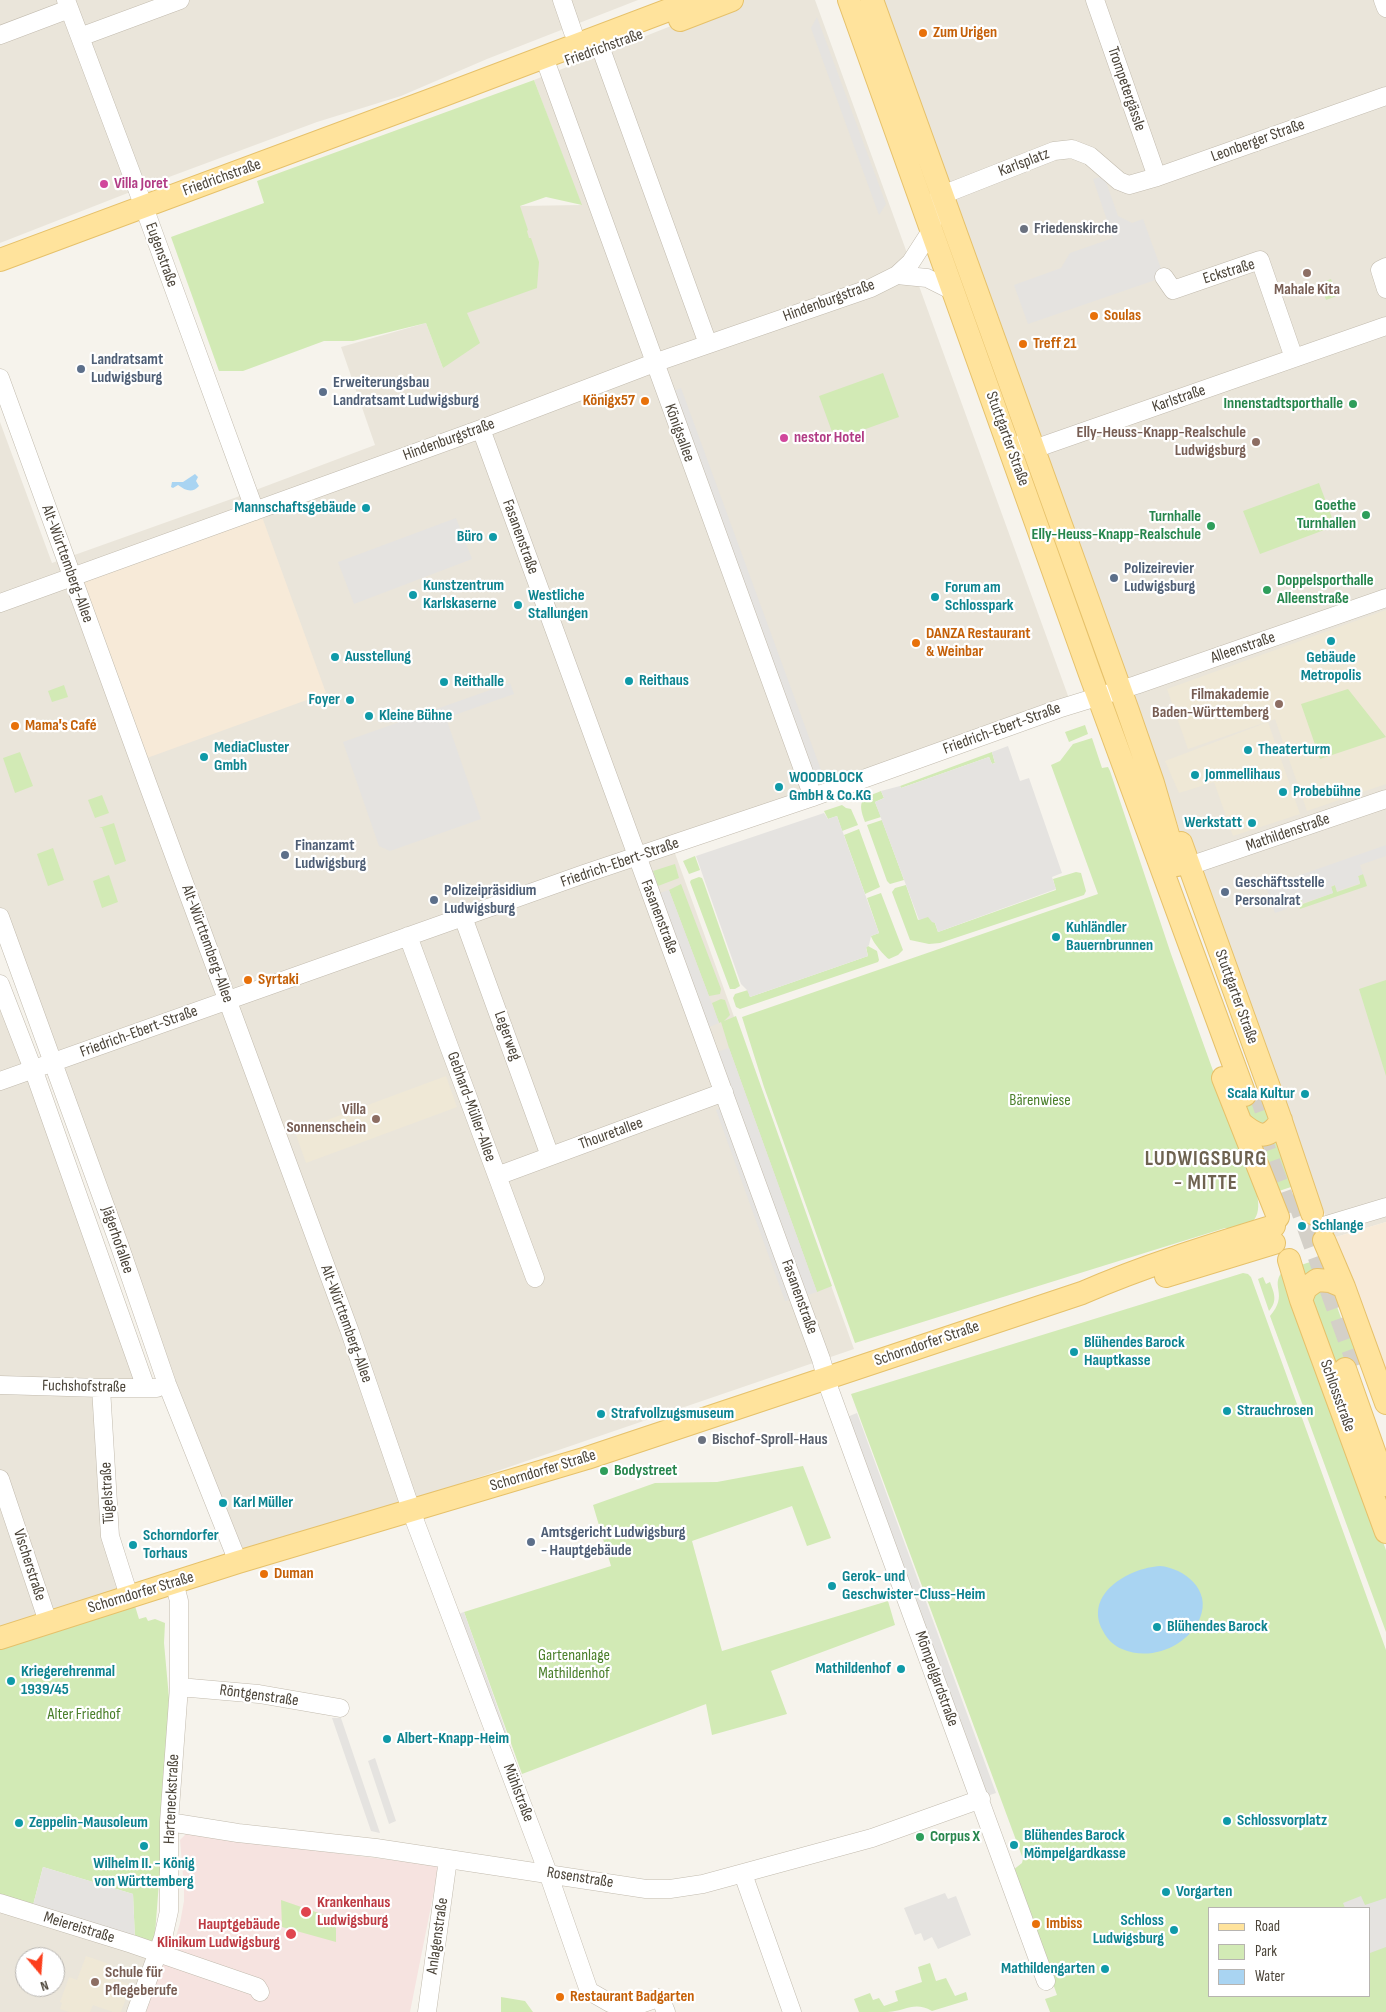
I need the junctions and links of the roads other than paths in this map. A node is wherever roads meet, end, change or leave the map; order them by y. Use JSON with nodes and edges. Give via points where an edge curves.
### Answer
{"nodes":[{"id":1,"x":180,"y":0,"type":"edge"},
{"id":2,"x":562,"y":0,"type":"edge"},
{"id":3,"x":658,"y":0,"type":"edge"},
{"id":4,"x":695,"y":0,"type":"edge"},
{"id":5,"x":732,"y":0,"type":"edge"},
{"id":6,"x":849,"y":0,"type":"edge"},
{"id":7,"x":872,"y":0,"type":"edge"},
{"id":8,"x":1095,"y":0,"type":"edge"},
{"id":9,"x":1383,"y":0,"type":"edge"},
{"id":10,"x":67,"y":4,"type":"edge"},
{"id":11,"x":1386,"y":8,"type":"edge"},
{"id":12,"x":574,"y":32,"type":"junction"},
{"id":13,"x":0,"y":35,"type":"edge"},
{"id":14,"x":80,"y":37,"type":"junction"},
{"id":15,"x":601,"y":49,"type":"junction"},
{"id":16,"x":548,"y":68,"type":"junction"},
{"id":17,"x":444,"y":96,"type":"junction"},
{"id":18,"x":1386,"y":96,"type":"edge"},
{"id":19,"x":910,"y":174,"type":"junction"},
{"id":20,"x":1156,"y":178,"type":"junction"},
{"id":21,"x":1129,"y":185,"type":"joint"},
{"id":22,"x":942,"y":195,"type":"junction"},
{"id":23,"x":144,"y":206,"type":"junction"},
{"id":24,"x":931,"y":231,"type":"junction"},
{"id":25,"x":960,"y":245,"type":"junction"},
{"id":26,"x":0,"y":260,"type":"edge"},
{"id":27,"x":1386,"y":267,"type":"edge"},
{"id":28,"x":897,"y":275,"type":"junction"},
{"id":29,"x":1164,"y":277,"type":"dead end"},
{"id":30,"x":1386,"y":289,"type":"edge"},
{"id":31,"x":954,"y":291,"type":"junction"},
{"id":32,"x":1386,"y":326,"type":"edge"},
{"id":33,"x":708,"y":344,"type":"junction"},
{"id":34,"x":1294,"y":358,"type":"junction"},
{"id":35,"x":654,"y":363,"type":"junction"},
{"id":36,"x":0,"y":378,"type":"edge"},
{"id":37,"x":480,"y":428,"type":"junction"},
{"id":38,"x":1004,"y":430,"type":"junction"},
{"id":39,"x":1034,"y":450,"type":"junction"},
{"id":40,"x":255,"y":511,"type":"junction"},
{"id":41,"x":73,"y":577,"type":"junction"},
{"id":42,"x":1386,"y":598,"type":"edge"},
{"id":43,"x":0,"y":603,"type":"edge"},
{"id":44,"x":1120,"y":690,"type":"junction"},
{"id":45,"x":1098,"y":696,"type":"junction"},
{"id":46,"x":1143,"y":786,"type":"junction"},
{"id":47,"x":813,"y":797,"type":"junction"},
{"id":48,"x":1386,"y":799,"type":"edge"},
{"id":49,"x":636,"y":857,"type":"junction"},
{"id":50,"x":1189,"y":866,"type":"junction"},
{"id":51,"x":0,"y":917,"type":"edge"},
{"id":52,"x":463,"y":917,"type":"junction"},
{"id":53,"x":408,"y":936,"type":"junction"},
{"id":54,"x":0,"y":984,"type":"edge"},
{"id":55,"x":228,"y":1000,"type":"junction"},
{"id":56,"x":53,"y":1063,"type":"junction"},
{"id":57,"x":33,"y":1070,"type":"junction"},
{"id":58,"x":0,"y":1082,"type":"edge"},
{"id":59,"x":724,"y":1092,"type":"junction"},
{"id":60,"x":1251,"y":1092,"type":"tunnel mouth"},
{"id":61,"x":1281,"y":1120,"type":"junction"},
{"id":62,"x":1241,"y":1123,"type":"junction"},
{"id":63,"x":550,"y":1156,"type":"junction"},
{"id":64,"x":497,"y":1176,"type":"junction"},
{"id":65,"x":1386,"y":1207,"type":"edge"},
{"id":66,"x":1320,"y":1227,"type":"junction"},
{"id":67,"x":1275,"y":1229,"type":"junction"},
{"id":68,"x":1289,"y":1260,"type":"junction"},
{"id":69,"x":535,"y":1278,"type":"dead end"},
{"id":70,"x":1344,"y":1287,"type":"junction"},
{"id":71,"x":1301,"y":1300,"type":"junction"},
{"id":72,"x":826,"y":1378,"type":"junction"},
{"id":73,"x":167,"y":1384,"type":"junction"},
{"id":74,"x":0,"y":1386,"type":"edge"},
{"id":75,"x":102,"y":1388,"type":"junction"},
{"id":76,"x":146,"y":1388,"type":"junction"},
{"id":77,"x":1386,"y":1403,"type":"edge"},
{"id":78,"x":1386,"y":1443,"type":"edge"},
{"id":79,"x":0,"y":1479,"type":"edge"},
{"id":80,"x":1386,"y":1485,"type":"edge"},
{"id":81,"x":411,"y":1511,"type":"junction"},
{"id":82,"x":1386,"y":1532,"type":"edge"},
{"id":83,"x":238,"y":1562,"type":"junction"},
{"id":84,"x":174,"y":1582,"type":"junction"},
{"id":85,"x":129,"y":1596,"type":"junction"},
{"id":86,"x":48,"y":1622,"type":"junction"},
{"id":87,"x":0,"y":1638,"type":"edge"},
{"id":88,"x":179,"y":1687,"type":"junction"},
{"id":89,"x":340,"y":1708,"type":"dead end"},
{"id":90,"x":981,"y":1799,"type":"junction"},
{"id":91,"x":169,"y":1822,"type":"junction"},
{"id":92,"x":448,"y":1859,"type":"junction"},
{"id":93,"x":548,"y":1873,"type":"junction"},
{"id":94,"x":743,"y":1874,"type":"junction"},
{"id":95,"x":0,"y":1904,"type":"edge"},
{"id":96,"x":157,"y":1953,"type":"junction"},
{"id":97,"x":1046,"y":1981,"type":"dead end"},
{"id":98,"x":260,"y":1992,"type":"dead end"},
{"id":99,"x":136,"y":2012,"type":"edge"},
{"id":100,"x":427,"y":2012,"type":"edge"},
{"id":101,"x":666,"y":2012,"type":"edge"},
{"id":102,"x":792,"y":2012,"type":"edge"}],
"edges":[{"from":1,"to":14,"type":"street"},
{"from":2,"to":12,"type":"street"},
{"from":3,"to":12,"type":"main road","name":"Friedrichstraße"},
{"from":4,"to":17,"type":"main road","name":"Friedrichstraße"},
{"from":5,"to":15,"type":"main road","name":"Friedrichstraße"},
{"from":6,"to":19,"type":"main road","name":"Stuttgarter Straße"},
{"from":7,"to":22,"type":"main road","name":"Stuttgarter Straße"},
{"from":8,"to":20,"type":"street","name":"Trompetergässle"},
{"from":9,"to":11,"type":"street"},
{"from":10,"to":13,"type":"street"},
{"from":10,"to":14,"type":"street","name":"Eugenstraße"},
{"from":12,"to":17,"type":"main road","name":"Friedrichstraße","via":[[485,69]]},
{"from":14,"to":23,"type":"street","name":"Eugenstraße"},
{"from":15,"to":16,"type":"main road","name":"Friedrichstraße"},
{"from":15,"to":33,"type":"street"},
{"from":16,"to":17,"type":"main road","name":"Friedrichstraße","via":[[490,88]]},
{"from":16,"to":35,"type":"street","name":"Königsallee"},
{"from":17,"to":23,"type":"main road","name":"Friedrichstraße"},
{"from":18,"to":20,"type":"street","name":"Leonberger Straße"},
{"from":19,"to":22,"type":"street","name":"Stuttgarter Straße","via":[[926,190]]},
{"from":19,"to":24,"type":"main road","name":"Stuttgarter Straße"},
{"from":20,"to":21,"type":"street","name":"Leonberger Straße"},
{"from":21,"to":22,"type":"street","name":"Karlsplatz","via":[[1119,181],[1090,156],[1072,150],[1054,151]]},
{"from":22,"to":24,"type":"street","name":"Hindenburgstraße","via":[[936,201]]},
{"from":22,"to":25,"type":"main road","name":"Stuttgarter Straße"},
{"from":23,"to":26,"type":"main road","name":"Friedrichstraße"},
{"from":23,"to":40,"type":"street","name":"Eugenstraße"},
{"from":24,"to":25,"type":"street","via":[[944,233]]},
{"from":24,"to":28,"type":"street","name":"Hindenburgstraße","via":[[911,262]]},
{"from":24,"to":31,"type":"main road","name":"Stuttgarter Straße"},
{"from":25,"to":39,"type":"main road","name":"Stuttgarter Straße"},
{"from":27,"to":30,"type":"street","via":[[1380,270]]},
{"from":28,"to":31,"type":"street","via":[[927,278]]},
{"from":28,"to":33,"type":"street","name":"Hindenburgstraße","via":[[871,288]]},
{"from":29,"to":34,"type":"street","name":"Eckstraße","via":[[1174,290],[1260,260]]},
{"from":31,"to":38,"type":"main road","name":"Stuttgarter Straße"},
{"from":32,"to":34,"type":"street","name":"Karlstraße"},
{"from":33,"to":35,"type":"street","name":"Hindenburgstraße"},
{"from":34,"to":39,"type":"street","name":"Karlstraße"},
{"from":35,"to":37,"type":"street","name":"Hindenburgstraße"},
{"from":35,"to":47,"type":"street","name":"Königsallee"},
{"from":36,"to":41,"type":"street","name":"Alt-Württemberg-Allee"},
{"from":37,"to":40,"type":"street","name":"Hindenburgstraße"},
{"from":37,"to":49,"type":"street","name":"Fasanenstraße"},
{"from":38,"to":39,"type":"street"},
{"from":38,"to":45,"type":"main road","name":"Stuttgarter Straße"},
{"from":39,"to":44,"type":"main road","name":"Stuttgarter Straße"},
{"from":40,"to":41,"type":"street","name":"Hindenburgstraße"},
{"from":41,"to":43,"type":"street","name":"Hindenburgstraße"},
{"from":41,"to":55,"type":"street","name":"Alt-Württemberg-Allee"},
{"from":42,"to":44,"type":"street","name":"Alleenstraße"},
{"from":44,"to":45,"type":"street","name":"Alleenstraße"},
{"from":44,"to":46,"type":"main road","name":"Stuttgarter Straße"},
{"from":45,"to":46,"type":"main road","name":"Stuttgarter Straße"},
{"from":45,"to":47,"type":"street","name":"Friedrich-Ebert-Straße"},
{"from":46,"to":50,"type":"main road","name":"Stuttgarter Straße","via":[[1173,819]]},
{"from":46,"to":60,"type":"main road","name":"Stuttgarter Straße","via":[[1169,840]]},
{"from":46,"to":62,"type":"main road","name":"Stuttgarter Straße","via":[[1143,848],[1188,983]]},
{"from":47,"to":49,"type":"street","name":"Friedrich-Ebert-Straße"},
{"from":48,"to":50,"type":"street","name":"Mathildenstraße"},
{"from":49,"to":52,"type":"street","name":"Friedrich-Ebert-Straße"},
{"from":49,"to":59,"type":"street","name":"Fasanenstraße"},
{"from":50,"to":61,"type":"main road","name":"Stuttgarter Straße"},
{"from":51,"to":56,"type":"street","name":"Jägerhofallee"},
{"from":52,"to":53,"type":"street","name":"Friedrich-Ebert-Straße"},
{"from":52,"to":63,"type":"street","name":"Legerweg"},
{"from":53,"to":55,"type":"street","name":"Friedrich-Ebert-Straße"},
{"from":53,"to":64,"type":"street","name":"Gebhard-Müller-Allee"},
{"from":54,"to":57,"type":"street","name":"Jägerhofallee"},
{"from":55,"to":56,"type":"street","name":"Friedrich-Ebert-Straße"},
{"from":55,"to":81,"type":"street","name":"Alt-Württemberg-Allee","via":[[350,1332]]},
{"from":56,"to":57,"type":"street","name":"Friedrich-Ebert-Straße"},
{"from":56,"to":73,"type":"street","name":"Jägerhofallee"},
{"from":57,"to":58,"type":"street","name":"Friedrich-Ebert-Straße"},
{"from":57,"to":76,"type":"street","name":"Jägerhofallee"},
{"from":59,"to":63,"type":"street","name":"Thouretallee"},
{"from":59,"to":72,"type":"street","name":"Fasanenstraße"},
{"from":61,"to":62,"type":"main road","via":[[1265,1135],[1256,1135]]},
{"from":61,"to":66,"type":"main road","name":"Stuttgarter Straße"},
{"from":62,"to":67,"type":"main road","name":"Stuttgarter Straße"},
{"from":63,"to":64,"type":"street","name":"Thouretallee"},
{"from":64,"to":69,"type":"street","name":"Gebhard-Müller-Allee"},
{"from":65,"to":66,"type":"street"},
{"from":66,"to":67,"type":"main road","via":[[1305,1210],[1296,1209]]},
{"from":66,"to":68,"type":"main road","via":[[1319,1252],[1303,1262]]},
{"from":66,"to":70,"type":"main road"},
{"from":67,"to":68,"type":"main road","via":[[1279,1254]]},
{"from":67,"to":72,"type":"main road","name":"Schorndorfer Straße","via":[[1151,1265],[1082,1293]]},
{"from":68,"to":71,"type":"main road","name":"Schlossstraße"},
{"from":70,"to":71,"type":"main road","via":[[1317,1280],[1306,1288]]},
{"from":70,"to":77,"type":"main road"},
{"from":71,"to":82,"type":"main road","name":"Schlossstraße"},
{"from":72,"to":81,"type":"main road","name":"Schorndorfer Straße","via":[[587,1458]]},
{"from":72,"to":90,"type":"street","name":"Mömpelgardstraße"},
{"from":73,"to":76,"type":"street","name":"Fuchshofstraße"},
{"from":73,"to":83,"type":"street","name":"Jägerhofallee"},
{"from":74,"to":75,"type":"street","name":"Fuchshofstraße"},
{"from":75,"to":76,"type":"street","name":"Fuchshofstraße"},
{"from":75,"to":85,"type":"street","name":"Tügelstraße","via":[[110,1536]]},
{"from":78,"to":80,"type":"main road","name":"Schlossstraße","via":[[1352,1367]]},
{"from":79,"to":86,"type":"street","name":"Vischerstraße"},
{"from":81,"to":83,"type":"main road","name":"Schorndorfer Straße"},
{"from":81,"to":93,"type":"street","name":"Mühlstraße"},
{"from":83,"to":84,"type":"main road","name":"Schorndorfer Straße"},
{"from":84,"to":85,"type":"main road","name":"Schorndorfer Straße"},
{"from":84,"to":88,"type":"street","name":"Harteneckstraße","via":[[179,1601]]},
{"from":85,"to":86,"type":"main road","name":"Schorndorfer Straße"},
{"from":86,"to":87,"type":"main road","name":"Schorndorfer Straße"},
{"from":88,"to":89,"type":"street","name":"Röntgenstraße","via":[[259,1694]]},
{"from":88,"to":91,"type":"street","name":"Harteneckstraße"},
{"from":90,"to":94,"type":"street","name":"Rosenstraße","via":[[872,1838]]},
{"from":90,"to":97,"type":"street","name":"Mömpelgardstraße"},
{"from":91,"to":92,"type":"street","name":"Rosenstraße"},
{"from":91,"to":96,"type":"street","name":"Harteneckstraße","via":[[169,1911]]},
{"from":92,"to":93,"type":"street","name":"Rosenstraße"},
{"from":92,"to":100,"type":"street","name":"Anlagenstraße"},
{"from":93,"to":94,"type":"street","name":"Rosenstraße","via":[[646,1889],[703,1884]]},
{"from":93,"to":101,"type":"street","name":"Mühlstraße","via":[[589,1991],[610,2003],[629,2008],[658,1998]]},
{"from":94,"to":102,"type":"street"},
{"from":95,"to":96,"type":"street","name":"Meiereistraße"},
{"from":96,"to":98,"type":"street","name":"Meiereistraße","via":[[257,1987]]},
{"from":96,"to":99,"type":"street","name":"Harteneckstraße"}]}
